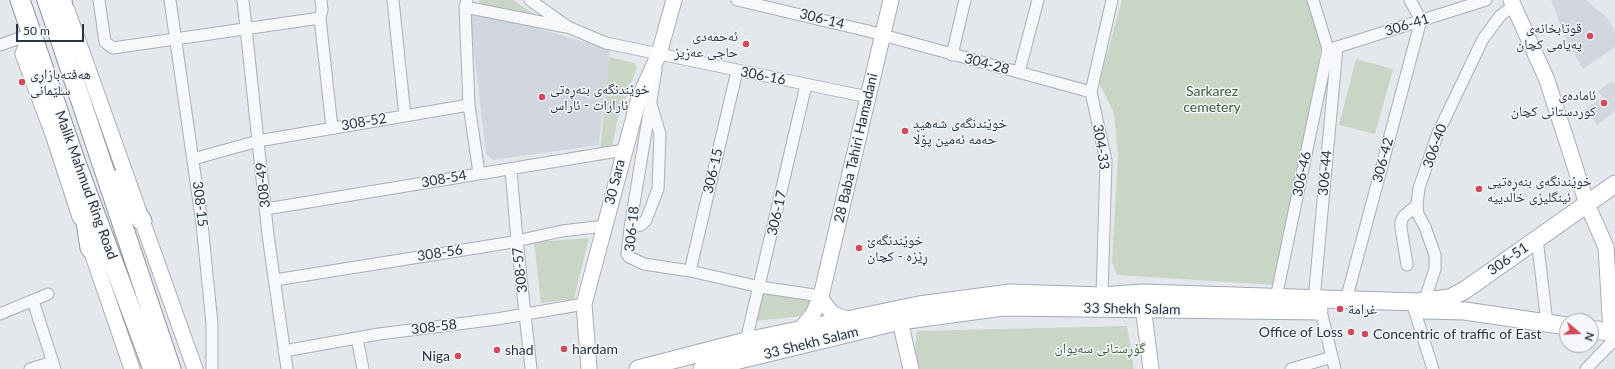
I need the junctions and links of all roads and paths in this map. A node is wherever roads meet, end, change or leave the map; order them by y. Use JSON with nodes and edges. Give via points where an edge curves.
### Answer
{"nodes":[{"id":1,"x":20,"y":0,"type":"edge"},
{"id":2,"x":46,"y":0,"type":"edge"},
{"id":3,"x":63,"y":0,"type":"edge"},
{"id":4,"x":99,"y":0,"type":"edge"},
{"id":5,"x":170,"y":0,"type":"edge"},
{"id":6,"x":243,"y":0,"type":"edge"},
{"id":7,"x":321,"y":0,"type":"edge"},
{"id":8,"x":392,"y":0,"type":"edge"},
{"id":9,"x":530,"y":0,"type":"edge"},
{"id":10,"x":674,"y":0,"type":"edge"},
{"id":11,"x":737,"y":0,"type":"edge"},
{"id":12,"x":891,"y":0,"type":"edge"},
{"id":13,"x":965,"y":0,"type":"edge"},
{"id":14,"x":1038,"y":0,"type":"edge"},
{"id":15,"x":1112,"y":0,"type":"edge"},
{"id":16,"x":1313,"y":0,"type":"edge"},
{"id":17,"x":1410,"y":0,"type":"edge"},
{"id":18,"x":1486,"y":0,"type":"edge"},
{"id":19,"x":466,"y":3,"type":"edge"},
{"id":20,"x":1513,"y":3,"type":"edge"},
{"id":21,"x":320,"y":18,"type":"junction"},
{"id":22,"x":1421,"y":20,"type":"junction"},
{"id":23,"x":568,"y":27,"type":"junction"},
{"id":24,"x":246,"y":28,"type":"junction"},
{"id":25,"x":31,"y":34,"type":"junction"},
{"id":26,"x":883,"y":36,"type":"junction"},
{"id":27,"x":176,"y":40,"type":"junction"},
{"id":28,"x":0,"y":44,"type":"edge"},
{"id":29,"x":1333,"y":48,"type":"junction"},
{"id":30,"x":659,"y":54,"type":"junction"},
{"id":31,"x":952,"y":54,"type":"junction"},
{"id":32,"x":68,"y":61,"type":"junction"},
{"id":33,"x":737,"y":71,"type":"junction"},
{"id":34,"x":1019,"y":72,"type":"junction"},
{"id":35,"x":806,"y":85,"type":"junction"},
{"id":36,"x":1091,"y":92,"type":"junction"},
{"id":37,"x":868,"y":97,"type":"junction"},
{"id":38,"x":650,"y":102,"type":"junction"},
{"id":39,"x":469,"y":105,"type":"junction"},
{"id":40,"x":405,"y":116,"type":"junction"},
{"id":41,"x":332,"y":128,"type":"junction"},
{"id":42,"x":258,"y":141,"type":"junction"},
{"id":43,"x":624,"y":150,"type":"junction"},
{"id":44,"x":99,"y":152,"type":"junction"},
{"id":45,"x":194,"y":160,"type":"junction"},
{"id":46,"x":76,"y":163,"type":"junction"},
{"id":47,"x":511,"y":170,"type":"junction"},
{"id":48,"x":479,"y":173,"type":"junction"},
{"id":49,"x":1615,"y":184,"type":"edge"},
{"id":50,"x":1587,"y":204,"type":"junction"},
{"id":51,"x":1417,"y":205,"type":"junction"},
{"id":52,"x":266,"y":209,"type":"junction"},
{"id":53,"x":142,"y":221,"type":"junction"},
{"id":54,"x":604,"y":226,"type":"junction"},
{"id":55,"x":630,"y":228,"type":"junction"},
{"id":56,"x":1537,"y":238,"type":"junction"},
{"id":57,"x":517,"y":240,"type":"junction"},
{"id":58,"x":90,"y":248,"type":"junction"},
{"id":59,"x":1407,"y":265,"type":"dead end"},
{"id":60,"x":690,"y":271,"type":"junction"},
{"id":61,"x":274,"y":280,"type":"junction"},
{"id":62,"x":1470,"y":286,"type":"junction"},
{"id":63,"x":760,"y":287,"type":"junction"},
{"id":64,"x":1142,"y":293,"type":"junction"},
{"id":65,"x":48,"y":294,"type":"dead end"},
{"id":66,"x":821,"y":296,"type":"junction"},
{"id":67,"x":1102,"y":296,"type":"junction"},
{"id":68,"x":1276,"y":298,"type":"junction"},
{"id":69,"x":1346,"y":300,"type":"junction"},
{"id":70,"x":33,"y":301,"type":"junction"},
{"id":71,"x":584,"y":304,"type":"junction"},
{"id":72,"x":1317,"y":305,"type":"junction"},
{"id":73,"x":1373,"y":306,"type":"junction"},
{"id":74,"x":1419,"y":306,"type":"junction"},
{"id":75,"x":1142,"y":310,"type":"junction"},
{"id":76,"x":1481,"y":313,"type":"junction"},
{"id":77,"x":0,"y":314,"type":"edge"},
{"id":78,"x":525,"y":314,"type":"junction"},
{"id":79,"x":851,"y":320,"type":"junction"},
{"id":80,"x":900,"y":321,"type":"junction"},
{"id":81,"x":1547,"y":323,"type":"junction"},
{"id":82,"x":1559,"y":325,"type":"edge"},
{"id":83,"x":800,"y":330,"type":"junction"},
{"id":84,"x":1599,"y":331,"type":"edge"},
{"id":85,"x":1614,"y":334,"type":"edge"},
{"id":86,"x":357,"y":338,"type":"junction"},
{"id":87,"x":746,"y":348,"type":"junction"},
{"id":88,"x":284,"y":350,"type":"junction"},
{"id":89,"x":1332,"y":357,"type":"junction"},
{"id":90,"x":54,"y":366,"type":"edge"},
{"id":91,"x":30,"y":369,"type":"edge"},
{"id":92,"x":132,"y":369,"type":"edge"},
{"id":93,"x":153,"y":369,"type":"edge"},
{"id":94,"x":171,"y":369,"type":"edge"},
{"id":95,"x":194,"y":369,"type":"edge"},
{"id":96,"x":212,"y":369,"type":"edge"},
{"id":97,"x":287,"y":369,"type":"edge"},
{"id":98,"x":363,"y":369,"type":"edge"},
{"id":99,"x":531,"y":369,"type":"edge"},
{"id":100,"x":589,"y":369,"type":"edge"},
{"id":101,"x":638,"y":369,"type":"edge"},
{"id":102,"x":702,"y":369,"type":"edge"},
{"id":103,"x":911,"y":369,"type":"edge"},
{"id":104,"x":1151,"y":369,"type":"edge"},
{"id":105,"x":1291,"y":369,"type":"edge"},
{"id":106,"x":1335,"y":369,"type":"edge"},
{"id":107,"x":1433,"y":369,"type":"edge"},
{"id":108,"x":1586,"y":369,"type":"edge"}],
"edges":[{"from":1,"to":25,"type":"highway","name":"Malik Mahmud Ring Road"},
{"from":2,"to":32,"type":"highway","name":"Malik Mahmud Ring Road"},
{"from":3,"to":32,"type":"highway"},
{"from":3,"to":53,"type":"street"},
{"from":4,"to":27,"type":"street","via":[[105,42],[108,46],[113,48]]},
{"from":5,"to":27,"type":"street","name":"308-15"},
{"from":6,"to":24,"type":"street","name":"308-49"},
{"from":7,"to":21,"type":"street"},
{"from":8,"to":40,"type":"street"},
{"from":9,"to":23,"type":"street"},
{"from":10,"to":30,"type":"street","name":"30 Sara"},
{"from":11,"to":26,"type":"street","name":"306-14"},
{"from":12,"to":26,"type":"street","name":"28 Baba Tahiri Hamadani"},
{"from":13,"to":31,"type":"street"},
{"from":14,"to":34,"type":"street"},
{"from":15,"to":36,"type":"street","name":"304-33"},
{"from":16,"to":29,"type":"street"},
{"from":17,"to":22,"type":"street"},
{"from":18,"to":22,"type":"street","name":"306-41"},
{"from":19,"to":23,"type":"street"},
{"from":19,"to":39,"type":"street"},
{"from":20,"to":50,"type":"street","via":[[1548,80]]},
{"from":20,"to":51,"type":"street","name":"306-40","via":[[1483,38],[1470,64],[1438,133],[1419,188]]},
{"from":21,"to":24,"type":"street"},
{"from":21,"to":41,"type":"street"},
{"from":22,"to":29,"type":"street","name":"306-41"},
{"from":22,"to":69,"type":"street","name":"306-42"},
{"from":23,"to":30,"type":"street","name":"306-16","via":[[606,43]]},
{"from":24,"to":27,"type":"street"},
{"from":24,"to":42,"type":"street","name":"308-49"},
{"from":25,"to":28,"type":"street"},
{"from":25,"to":46,"type":"highway","name":"Malik Mahmud Ring Road"},
{"from":25,"to":58,"type":"street","via":[[23,54],[53,134]]},
{"from":26,"to":31,"type":"street","name":"304-28"},
{"from":26,"to":37,"type":"street","name":"28 Baba Tahiri Hamadani"},
{"from":27,"to":45,"type":"street","name":"308-15"},
{"from":29,"to":68,"type":"street","name":"306-46"},
{"from":29,"to":72,"type":"street","name":"306-44"},
{"from":30,"to":33,"type":"street","name":"306-16"},
{"from":30,"to":38,"type":"street","name":"306-18"},
{"from":30,"to":43,"type":"street","name":"30 Sara","via":[[639,98]]},
{"from":31,"to":34,"type":"street","name":"304-28"},
{"from":32,"to":44,"type":"highway","name":"Malik Mahmud Ring Road"},
{"from":33,"to":35,"type":"street","name":"306-16"},
{"from":33,"to":60,"type":"street","name":"306-15"},
{"from":34,"to":36,"type":"street","name":"304-28"},
{"from":35,"to":37,"type":"street","name":"306-16"},
{"from":35,"to":63,"type":"street","name":"306-17"},
{"from":36,"to":67,"type":"street","name":"304-33","via":[[1106,161]]},
{"from":37,"to":66,"type":"street","name":"28 Baba Tahiri Hamadani"},
{"from":38,"to":55,"type":"street","name":"306-18"},
{"from":38,"to":55,"type":"street","via":[[660,134],[659,184],[646,220]]},
{"from":39,"to":40,"type":"street","name":"308-52"},
{"from":39,"to":48,"type":"street"},
{"from":40,"to":41,"type":"street","name":"308-52"},
{"from":41,"to":42,"type":"street","name":"308-52"},
{"from":42,"to":45,"type":"street","name":"308-52"},
{"from":42,"to":52,"type":"street","name":"308-49"},
{"from":43,"to":47,"type":"street","name":"308-54"},
{"from":43,"to":54,"type":"street","name":"30 Sara"},
{"from":44,"to":53,"type":"highway"},
{"from":44,"to":94,"type":"highway","name":"Malik Mahmud Ring Road"},
{"from":45,"to":96,"type":"street","name":"308-15","via":[[212,324]]},
{"from":46,"to":58,"type":"highway"},
{"from":46,"to":93,"type":"highway","name":"Malik Mahmud Ring Road"},
{"from":47,"to":48,"type":"street","name":"308-54"},
{"from":47,"to":57,"type":"street","name":"308-57"},
{"from":48,"to":52,"type":"street","name":"308-54"},
{"from":49,"to":50,"type":"main road","name":"306-51"},
{"from":50,"to":56,"type":"main road","name":"306-51"},
{"from":50,"to":85,"type":"street","via":[[1606,247]]},
{"from":51,"to":59,"type":"street","via":[[1401,222]]},
{"from":51,"to":74,"type":"street","name":"306-40","via":[[1418,214],[1435,255],[1435,269]]},
{"from":52,"to":61,"type":"street","name":"308-49"},
{"from":53,"to":95,"type":"street"},
{"from":54,"to":57,"type":"street","name":"308-56"},
{"from":54,"to":71,"type":"street","name":"30 Sara"},
{"from":55,"to":60,"type":"street","name":"306-18","via":[[628,257],[644,264]]},
{"from":56,"to":62,"type":"main road","name":"306-51"},
{"from":56,"to":81,"type":"street"},
{"from":57,"to":61,"type":"street","name":"308-56"},
{"from":57,"to":78,"type":"street","name":"308-57"},
{"from":58,"to":92,"type":"street"},
{"from":60,"to":63,"type":"street","name":"306-18"},
{"from":61,"to":88,"type":"street","name":"308-49"},
{"from":62,"to":74,"type":"main road","name":"306-51","via":[[1450,298]]},
{"from":62,"to":76,"type":"main road","via":[[1472,303]]},
{"from":63,"to":66,"type":"street","name":"306-18"},
{"from":63,"to":87,"type":"street","name":"306-17"},
{"from":64,"to":67,"type":"main road","name":"33 Shekh Salam"},
{"from":64,"to":68,"type":"main road","name":"33 Shekh Salam"},
{"from":64,"to":75,"type":"street"},
{"from":65,"to":70,"type":"street"},
{"from":66,"to":79,"type":"street","via":[[832,312]]},
{"from":66,"to":83,"type":"street","name":"28 Baba Tahiri Hamadani","via":[[813,314]]},
{"from":67,"to":79,"type":"main road","name":"33 Shekh Salam","via":[[1010,293],[919,305]]},
{"from":68,"to":72,"type":"main road","name":"33 Shekh Salam"},
{"from":69,"to":72,"type":"main road","name":"33 Shekh Salam"},
{"from":69,"to":73,"type":"main road","name":"33 Shekh Salam"},
{"from":70,"to":77,"type":"street"},
{"from":70,"to":90,"type":"street"},
{"from":71,"to":78,"type":"street","name":"308-58"},
{"from":71,"to":100,"type":"street","name":"30 Sara"},
{"from":72,"to":73,"type":"main road","name":"33 Shekh Salam"},
{"from":72,"to":75,"type":"main road","name":"33 Shekh Salam"},
{"from":72,"to":89,"type":"street","name":"306-44"},
{"from":73,"to":74,"type":"main road","name":"33 Shekh Salam"},
{"from":74,"to":76,"type":"main road","name":"33 Shekh Salam"},
{"from":74,"to":107,"type":"street"},
{"from":75,"to":80,"type":"main road","name":"33 Shekh Salam","via":[[1003,307]]},
{"from":75,"to":104,"type":"street"},
{"from":76,"to":81,"type":"main road","name":"33 Shekh Salam"},
{"from":78,"to":86,"type":"street","name":"308-58"},
{"from":78,"to":99,"type":"street","name":"308-57"},
{"from":79,"to":83,"type":"main road","name":"33 Shekh Salam"},
{"from":80,"to":87,"type":"main road","name":"33 Shekh Salam"},
{"from":80,"to":103,"type":"street"},
{"from":81,"to":82,"type":"main road","name":"33 Shekh Salam"},
{"from":83,"to":87,"type":"main road","name":"33 Shekh Salam"},
{"from":84,"to":85,"type":"main road"},
{"from":85,"to":108,"type":"street"},
{"from":86,"to":88,"type":"street","name":"308-58"},
{"from":86,"to":98,"type":"street"},
{"from":87,"to":101,"type":"main road","name":"33 Shekh Salam"},
{"from":87,"to":102,"type":"main road","name":"33 Shekh Salam"},
{"from":88,"to":97,"type":"street","name":"308-49"},
{"from":89,"to":105,"type":"street"},
{"from":89,"to":106,"type":"street","name":"306-44"},
{"from":90,"to":91,"type":"street"}]}
